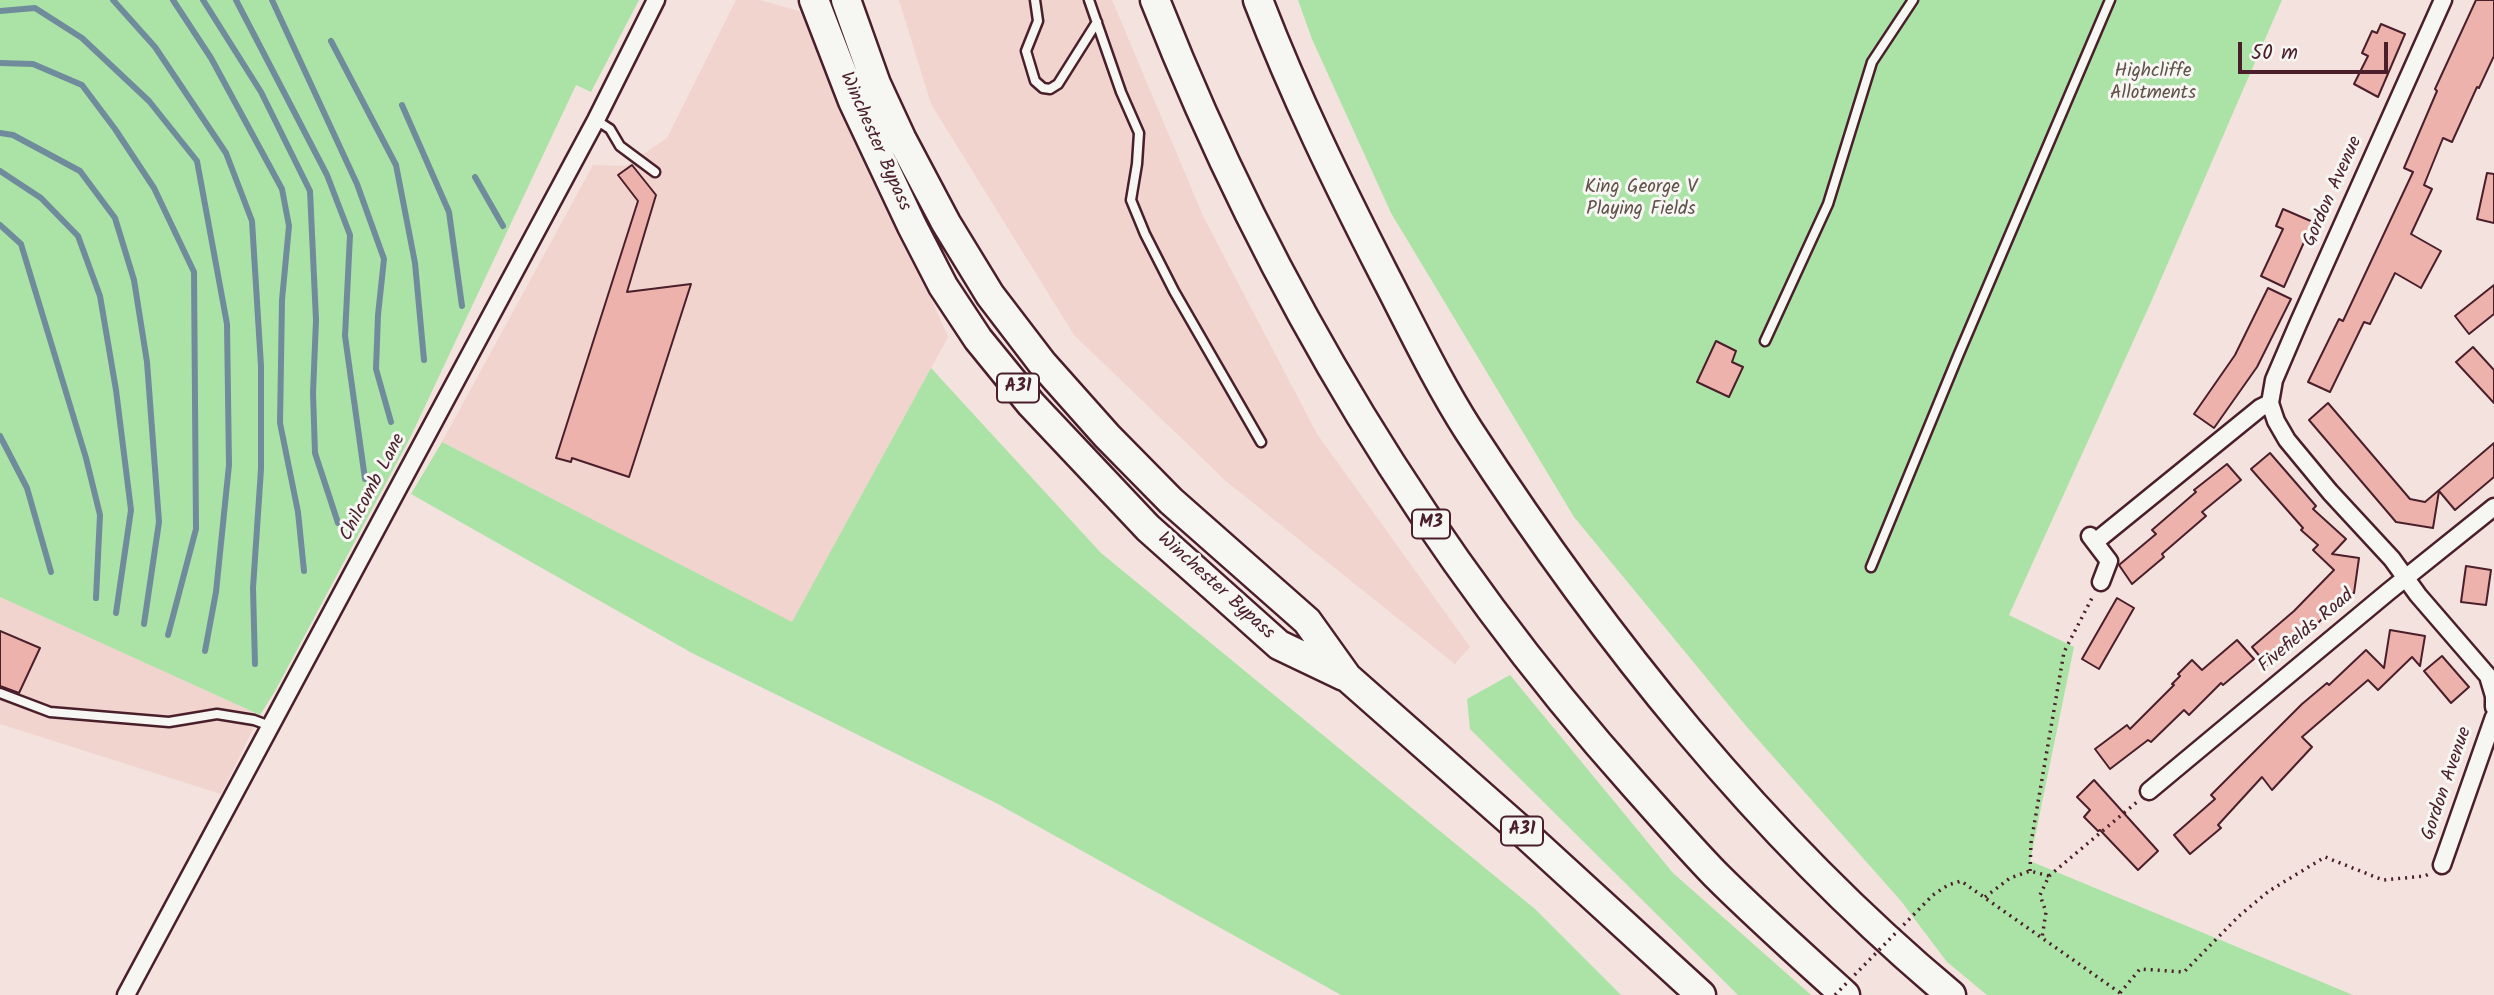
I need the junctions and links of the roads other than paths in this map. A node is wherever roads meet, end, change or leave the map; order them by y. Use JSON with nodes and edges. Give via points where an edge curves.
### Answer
{"nodes":[{"id":1,"x":656,"y":0,"type":"edge"},
{"id":2,"x":814,"y":0,"type":"edge"},
{"id":3,"x":846,"y":0,"type":"edge"},
{"id":4,"x":1035,"y":0,"type":"edge"},
{"id":5,"x":1089,"y":0,"type":"edge"},
{"id":6,"x":1155,"y":0,"type":"edge"},
{"id":7,"x":1258,"y":0,"type":"edge"},
{"id":8,"x":1913,"y":0,"type":"edge"},
{"id":9,"x":2110,"y":0,"type":"edge"},
{"id":10,"x":2443,"y":0,"type":"edge"},
{"id":11,"x":1097,"y":22,"type":"junction"},
{"id":12,"x":596,"y":120,"type":"junction"},
{"id":13,"x":655,"y":172,"type":"dead end"},
{"id":14,"x":1765,"y":341,"type":"dead end"},
{"id":15,"x":2270,"y":403,"type":"junction"},
{"id":16,"x":1261,"y":442,"type":"dead end"},
{"id":17,"x":2494,"y":508,"type":"edge"},
{"id":18,"x":1871,"y":567,"type":"dead end"},
{"id":19,"x":2405,"y":579,"type":"junction"},
{"id":20,"x":2101,"y":582,"type":"road end"},
{"id":21,"x":1347,"y":677,"type":"junction"},
{"id":22,"x":0,"y":694,"type":"edge"},
{"id":23,"x":2494,"y":707,"type":"edge"},
{"id":24,"x":2494,"y":717,"type":"edge"},
{"id":25,"x":270,"y":726,"type":"junction"},
{"id":26,"x":2149,"y":791,"type":"road end"},
{"id":27,"x":2442,"y":865,"type":"road end"},
{"id":28,"x":126,"y":995,"type":"edge"},
{"id":29,"x":1701,"y":995,"type":"edge"},
{"id":30,"x":1845,"y":995,"type":"edge"},
{"id":31,"x":1951,"y":995,"type":"edge"}],
"edges":[{"from":1,"to":12,"type":"street","name":"Chilcomb Lane"},
{"from":2,"to":21,"type":"highway","name":"Winchester Bypass","number":"A31","via":[[853,101],[912,226],[978,339],[1031,404],[1148,528],[1279,645]]},
{"from":3,"to":21,"type":"highway","name":"Winchester Bypass","number":"A31","via":[[901,138],[990,295],[1107,436],[1171,501],[1307,621]]},
{"from":4,"to":11,"type":"lane","via":[[1038,21],[1026,51],[1035,81],[1043,88],[1058,84]]},
{"from":5,"to":11,"type":"lane"},
{"from":6,"to":30,"type":"highway","number":"M3","via":[[1223,158],[1274,261],[1349,396],[1416,503],[1524,653],[1615,763],[1713,872]]},
{"from":7,"to":31,"type":"highway","via":[[1323,154],[1400,304],[1468,429],[1571,580],[1666,704],[1769,824],[1869,923]]},
{"from":8,"to":14,"type":"lane","via":[[1872,62],[1828,204]]},
{"from":9,"to":18,"type":"lane"},
{"from":10,"to":15,"type":"street","name":"Gordon Avenue","via":[[2293,335],[2274,380]]},
{"from":11,"to":16,"type":"lane","via":[[1139,133],[1130,200],[1174,291]]},
{"from":12,"to":13,"type":"lane","via":[[610,129],[620,146]]},
{"from":12,"to":25,"type":"street","name":"Chilcomb Lane"},
{"from":15,"to":19,"type":"street","via":[[2287,440]]},
{"from":15,"to":20,"type":"street","via":[[2092,539],[2109,561]]},
{"from":17,"to":19,"type":"street","name":"Fivefields Road"},
{"from":19,"to":23,"type":"street","via":[[2488,676]]},
{"from":19,"to":26,"type":"street","name":"Fivefields Road"},
{"from":21,"to":29,"type":"highway","number":"A31"},
{"from":22,"to":25,"type":"lane","via":[[50,712],[169,722],[218,714]]},
{"from":24,"to":27,"type":"street","name":"Gordon Avenue"},
{"from":25,"to":28,"type":"street","name":"Chilcomb Lane"}]}
